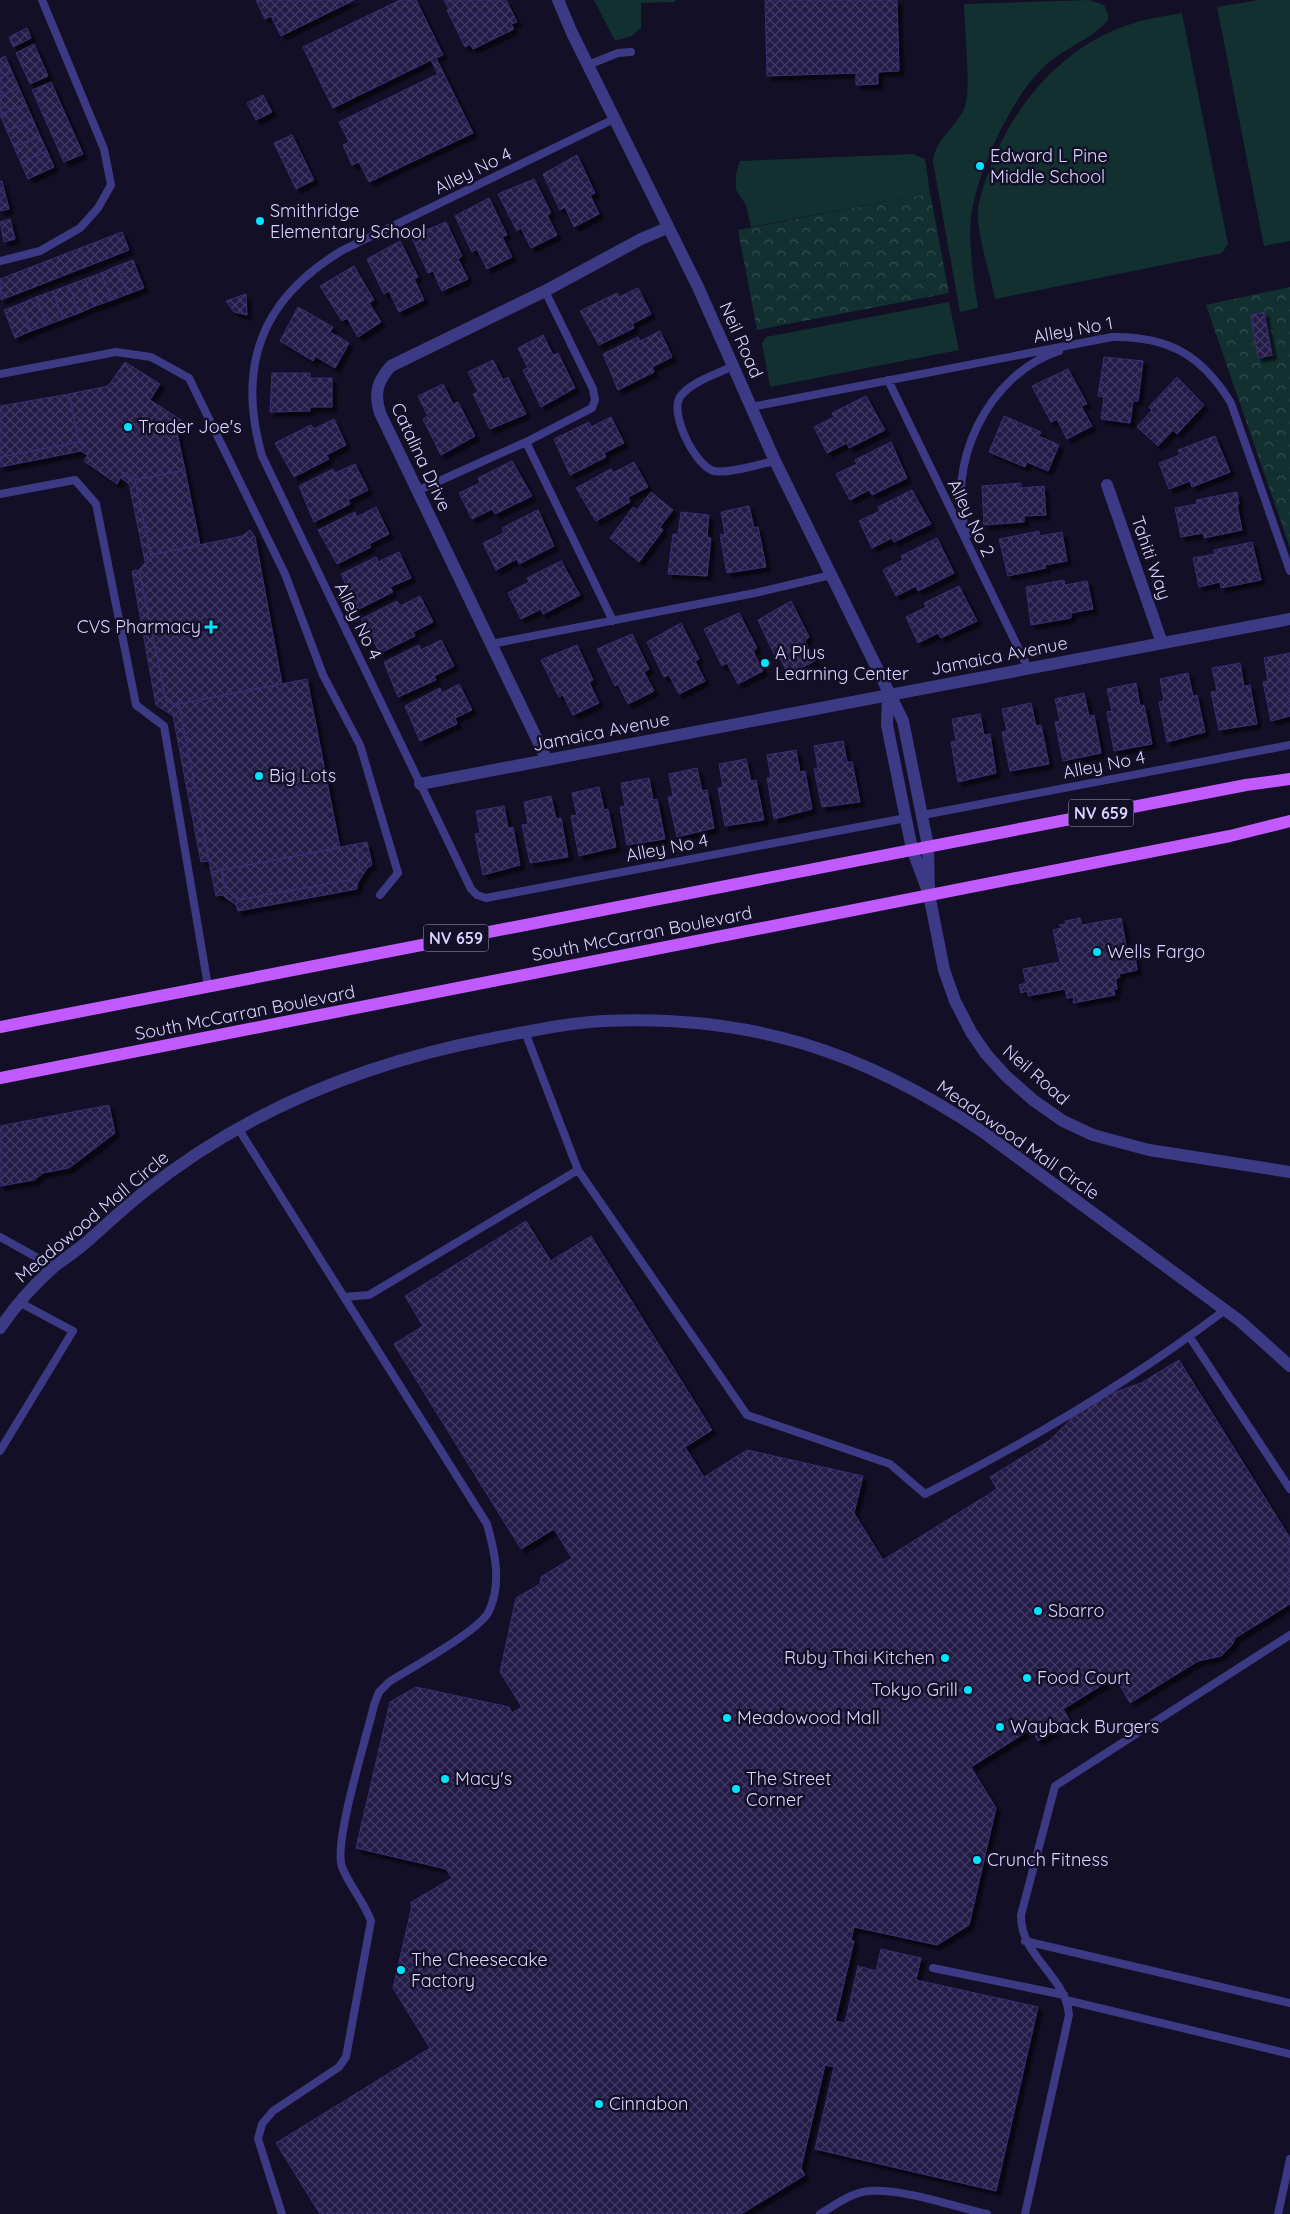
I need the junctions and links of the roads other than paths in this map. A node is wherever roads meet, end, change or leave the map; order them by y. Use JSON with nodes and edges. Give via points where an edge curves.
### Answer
{"nodes":[{"id":1,"x":42,"y":0,"type":"edge"},
{"id":2,"x":558,"y":0,"type":"edge"},
{"id":3,"x":630,"y":52,"type":"dead end"},
{"id":4,"x":588,"y":65,"type":"junction"},
{"id":5,"x":614,"y":119,"type":"junction"},
{"id":6,"x":667,"y":228,"type":"junction"},
{"id":7,"x":0,"y":261,"type":"edge"},
{"id":8,"x":545,"y":292,"type":"junction"},
{"id":9,"x":1087,"y":342,"type":"junction"},
{"id":10,"x":733,"y":366,"type":"junction"},
{"id":11,"x":0,"y":374,"type":"edge"},
{"id":12,"x":888,"y":380,"type":"junction"},
{"id":13,"x":750,"y":407,"type":"junction"},
{"id":14,"x":526,"y":442,"type":"junction"},
{"id":15,"x":775,"y":461,"type":"junction"},
{"id":16,"x":1106,"y":485,"type":"dead end"},
{"id":17,"x":417,"y":491,"type":"junction"},
{"id":18,"x":0,"y":494,"type":"edge"},
{"id":19,"x":976,"y":562,"type":"junction"},
{"id":20,"x":1290,"y":572,"type":"edge"},
{"id":21,"x":831,"y":575,"type":"junction"},
{"id":22,"x":1290,"y":619,"type":"edge"},
{"id":23,"x":612,"y":621,"type":"junction"},
{"id":24,"x":1162,"y":643,"type":"junction"},
{"id":25,"x":491,"y":644,"type":"junction"},
{"id":26,"x":1028,"y":668,"type":"junction"},
{"id":27,"x":888,"y":695,"type":"junction"},
{"id":28,"x":1290,"y":744,"type":"edge"},
{"id":29,"x":547,"y":760,"type":"junction"},
{"id":30,"x":1290,"y":779,"type":"edge"},
{"id":31,"x":420,"y":784,"type":"junction"},
{"id":32,"x":923,"y":815,"type":"junction"},
{"id":33,"x":906,"y":818,"type":"junction"},
{"id":34,"x":1290,"y":821,"type":"edge"},
{"id":35,"x":928,"y":846,"type":"junction"},
{"id":36,"x":912,"y":850,"type":"junction"},
{"id":37,"x":380,"y":894,"type":"dead end"},
{"id":38,"x":928,"y":894,"type":"junction"},
{"id":39,"x":208,"y":986,"type":"junction"},
{"id":40,"x":0,"y":1027,"type":"edge"},
{"id":41,"x":525,"y":1032,"type":"junction"},
{"id":42,"x":0,"y":1078,"type":"edge"},
{"id":43,"x":238,"y":1128,"type":"junction"},
{"id":44,"x":578,"y":1170,"type":"junction"},
{"id":45,"x":1290,"y":1172,"type":"edge"},
{"id":46,"x":0,"y":1237,"type":"edge"},
{"id":47,"x":54,"y":1267,"type":"junction"},
{"id":48,"x":344,"y":1297,"type":"junction"},
{"id":49,"x":20,"y":1302,"type":"junction"},
{"id":50,"x":1225,"y":1310,"type":"junction"},
{"id":51,"x":0,"y":1328,"type":"edge"},
{"id":52,"x":1190,"y":1336,"type":"junction"},
{"id":53,"x":1290,"y":1366,"type":"edge"},
{"id":54,"x":0,"y":1451,"type":"edge"},
{"id":55,"x":1290,"y":1489,"type":"edge"},
{"id":56,"x":1290,"y":1635,"type":"edge"},
{"id":57,"x":1025,"y":1941,"type":"junction"},
{"id":58,"x":933,"y":1968,"type":"dead end"},
{"id":59,"x":1065,"y":1997,"type":"junction"},
{"id":60,"x":1290,"y":2004,"type":"edge"},
{"id":61,"x":1290,"y":2054,"type":"edge"},
{"id":62,"x":1290,"y":2159,"type":"edge"},
{"id":63,"x":282,"y":2214,"type":"edge"},
{"id":64,"x":820,"y":2214,"type":"edge"},
{"id":65,"x":987,"y":2214,"type":"edge"},
{"id":66,"x":1025,"y":2214,"type":"edge"},
{"id":67,"x":1278,"y":2214,"type":"edge"}],
"edges":[{"from":1,"to":7,"type":"lane","via":[[104,149],[111,185],[98,208],[80,228],[40,250]]},
{"from":2,"to":4,"type":"street","name":"Neil Road"},
{"from":3,"to":4,"type":"lane","via":[[618,53]]},
{"from":4,"to":5,"type":"street","name":"Neil Road"},
{"from":5,"to":6,"type":"street","name":"Neil Road"},
{"from":5,"to":31,"type":"lane","name":"Alley No 4","via":[[320,263],[282,301],[258,349],[252,375],[251,404],[262,456]]},
{"from":6,"to":8,"type":"street","name":"Catalina Drive"},
{"from":6,"to":10,"type":"street","name":"Neil Road","via":[[716,324]]},
{"from":8,"to":14,"type":"lane","via":[[593,389],[595,400],[592,408],[584,413]]},
{"from":8,"to":17,"type":"street","name":"Catalina Drive","via":[[391,366],[382,376],[377,388],[378,408]]},
{"from":9,"to":12,"type":"lane","name":"Alley No 1"},
{"from":9,"to":19,"type":"lane","via":[[1037,361],[996,396],[981,419],[964,468],[961,496],[965,529]]},
{"from":9,"to":20,"type":"lane","name":"Alley No 1","via":[[1112,337],[1159,341],[1181,350],[1201,364],[1218,383],[1230,403]]},
{"from":10,"to":13,"type":"street","name":"Neil Road"},
{"from":10,"to":15,"type":"lane","via":[[686,390],[676,409],[678,421],[699,462],[707,468],[724,471]]},
{"from":11,"to":37,"type":"lane","via":[[116,352],[151,357],[189,378],[285,574],[323,675],[360,745],[398,873]]},
{"from":12,"to":13,"type":"lane","name":"Alley No 1"},
{"from":12,"to":19,"type":"lane","name":"Alley No 2"},
{"from":13,"to":15,"type":"street","name":"Neil Road"},
{"from":14,"to":17,"type":"lane"},
{"from":14,"to":23,"type":"lane"},
{"from":15,"to":21,"type":"street","name":"Neil Road"},
{"from":16,"to":24,"type":"street","name":"Tahiti Way"},
{"from":17,"to":25,"type":"street","name":"Catalina Drive"},
{"from":18,"to":39,"type":"lane","via":[[75,480],[96,504],[136,705],[164,726]]},
{"from":19,"to":26,"type":"lane","name":"Alley No 2"},
{"from":21,"to":23,"type":"lane"},
{"from":21,"to":27,"type":"street","name":"Neil Road"},
{"from":22,"to":24,"type":"street","name":"Jamaica Avenue"},
{"from":23,"to":25,"type":"lane"},
{"from":24,"to":26,"type":"street","name":"Jamaica Avenue"},
{"from":25,"to":29,"type":"street","name":"Catalina Drive"},
{"from":26,"to":27,"type":"street","name":"Jamaica Avenue"},
{"from":27,"to":29,"type":"street","name":"Jamaica Avenue"},
{"from":27,"to":32,"type":"street","name":"Neil Road","via":[[907,732]]},
{"from":27,"to":33,"type":"street","name":"Neil Road","via":[[887,725]]},
{"from":28,"to":32,"type":"lane","name":"Alley No 4"},
{"from":29,"to":31,"type":"street","name":"Jamaica Avenue"},
{"from":30,"to":35,"type":"main road","name":"South McCarran Boulevard","number":"NV 659"},
{"from":31,"to":33,"type":"lane","name":"Alley No 4","via":[[471,889],[486,898]]},
{"from":32,"to":35,"type":"street","name":"Neil Road"},
{"from":33,"to":36,"type":"street","name":"Neil Road"},
{"from":34,"to":38,"type":"main road","name":"South McCarran Boulevard","via":[[1230,836]]},
{"from":35,"to":36,"type":"main road","name":"South McCarran Boulevard","number":"NV 659"},
{"from":35,"to":38,"type":"street","name":"Neil Road"},
{"from":36,"to":38,"type":"street","name":"Neil Road"},
{"from":36,"to":39,"type":"main road","name":"South McCarran Boulevard","number":"NV 659"},
{"from":38,"to":42,"type":"main road","name":"South McCarran Boulevard"},
{"from":38,"to":45,"type":"street","name":"Neil Road","via":[[944,970],[970,1032],[1006,1076],[1033,1100],[1063,1121],[1093,1135],[1124,1144]]},
{"from":39,"to":40,"type":"main road","name":"South McCarran Boulevard","number":"NV 659"},
{"from":41,"to":43,"type":"street","name":"Meadowood Mall Circle","via":[[443,1047],[345,1077]]},
{"from":41,"to":44,"type":"lane"},
{"from":41,"to":50,"type":"street","name":"Meadowood Mall Circle","via":[[601,1021],[703,1023],[799,1042],[852,1060],[899,1081],[951,1111]]},
{"from":43,"to":47,"type":"street","name":"Meadowood Mall Circle","via":[[145,1190]]},
{"from":43,"to":48,"type":"lane"},
{"from":44,"to":48,"type":"lane","via":[[369,1295]]},
{"from":44,"to":52,"type":"lane","via":[[746,1415],[890,1464],[925,1494],[1040,1434]]},
{"from":46,"to":47,"type":"lane"},
{"from":47,"to":49,"type":"street","name":"Meadowood Mall Circle"},
{"from":48,"to":63,"type":"lane","via":[[487,1524],[494,1550],[496,1589],[489,1613],[468,1632],[389,1682],[379,1692],[374,1705],[340,1843],[342,1867],[371,1921],[346,2056],[339,2067],[273,2111],[262,2124],[258,2139]]},
{"from":49,"to":51,"type":"street","name":"Meadowood Mall Circle"},
{"from":49,"to":54,"type":"lane","via":[[73,1331]]},
{"from":50,"to":52,"type":"lane"},
{"from":50,"to":53,"type":"street","name":"Meadowood Mall Circle"},
{"from":52,"to":55,"type":"lane"},
{"from":56,"to":57,"type":"lane","via":[[1054,1786],[1021,1915]]},
{"from":57,"to":59,"type":"lane"},
{"from":57,"to":60,"type":"lane"},
{"from":58,"to":59,"type":"lane"},
{"from":59,"to":61,"type":"lane"},
{"from":59,"to":66,"type":"lane","via":[[1067,2026]]},
{"from":62,"to":67,"type":"lane"},
{"from":64,"to":65,"type":"lane","via":[[868,2191],[909,2196]]}]}
